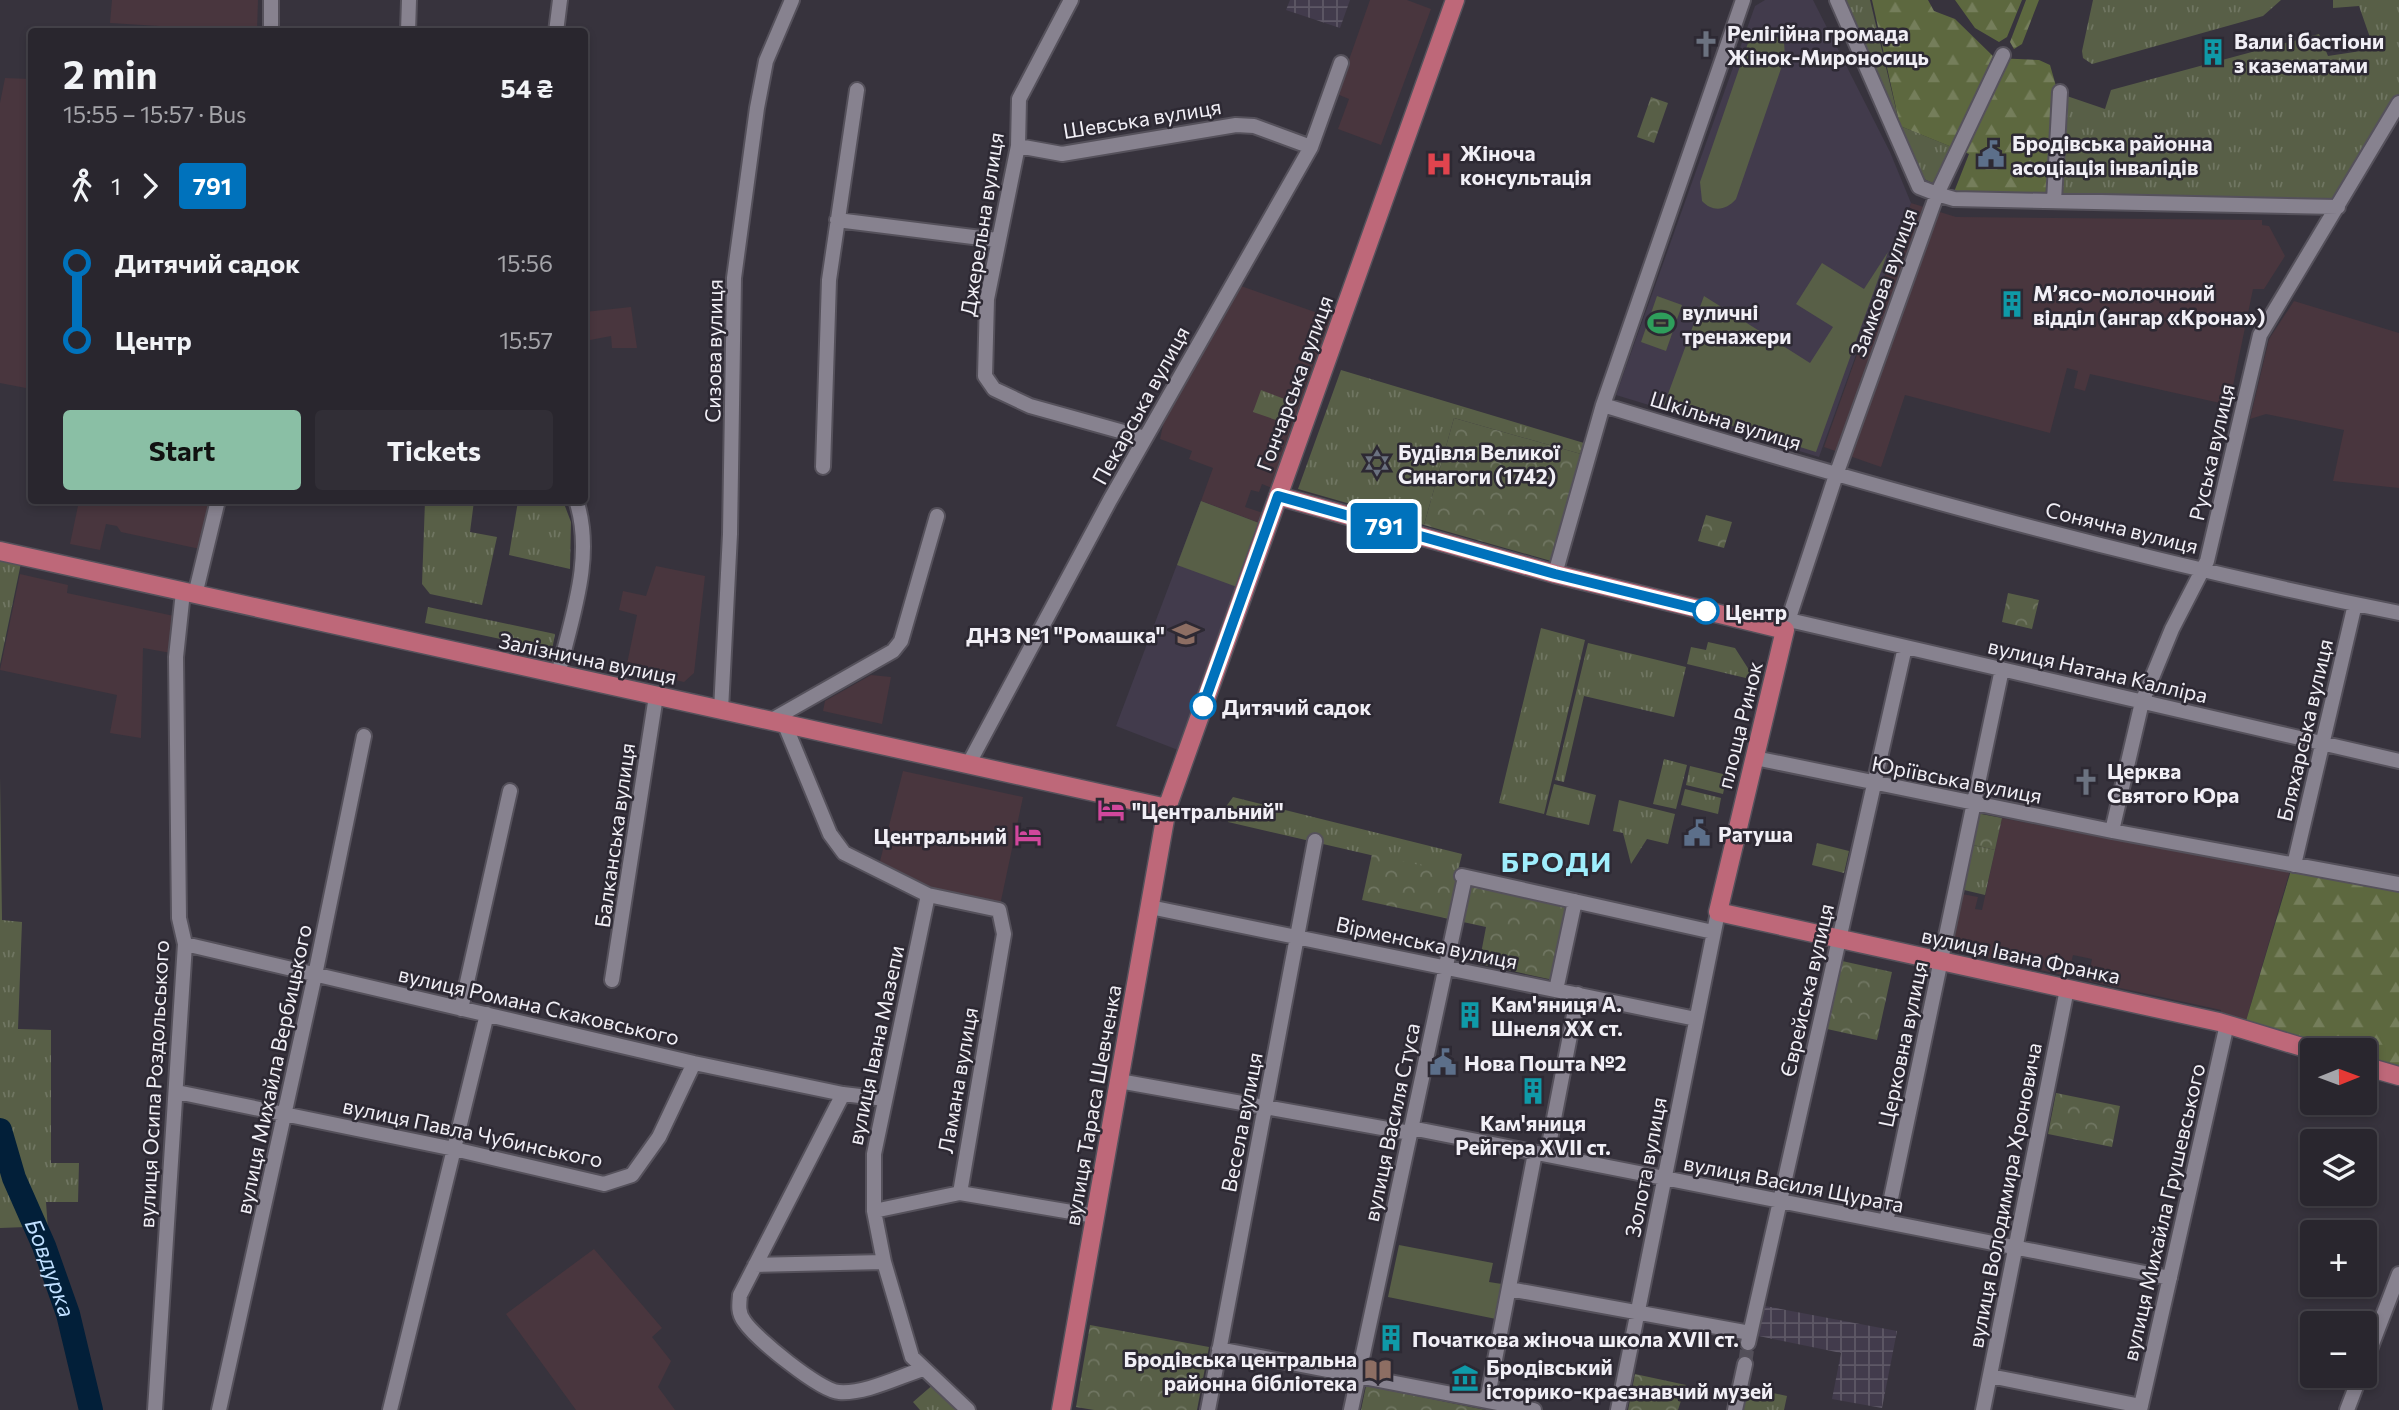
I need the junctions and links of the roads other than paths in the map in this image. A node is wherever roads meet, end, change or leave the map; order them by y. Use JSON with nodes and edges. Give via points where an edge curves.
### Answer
{"nodes":[{"id":1,"x":271,"y":0,"type":"edge"},
{"id":2,"x":410,"y":0,"type":"edge"},
{"id":3,"x":560,"y":0,"type":"edge"},
{"id":4,"x":792,"y":0,"type":"edge"},
{"id":5,"x":1071,"y":0,"type":"edge"},
{"id":6,"x":1455,"y":0,"type":"edge"},
{"id":7,"x":1743,"y":0,"type":"edge"},
{"id":8,"x":1837,"y":0,"type":"edge"},
{"id":9,"x":271,"y":28,"type":"edge"},
{"id":10,"x":408,"y":28,"type":"edge"},
{"id":11,"x":556,"y":28,"type":"edge"},
{"id":12,"x":2003,"y":54,"type":"dead end"},
{"id":13,"x":1341,"y":63,"type":"dead end"},
{"id":14,"x":857,"y":90,"type":"dead end"},
{"id":15,"x":2060,"y":92,"type":"dead end"},
{"id":16,"x":2399,"y":103,"type":"edge"},
{"id":17,"x":1018,"y":146,"type":"junction"},
{"id":18,"x":1311,"y":147,"type":"junction"},
{"id":19,"x":1937,"y":194,"type":"junction"},
{"id":20,"x":2054,"y":201,"type":"junction"},
{"id":21,"x":2338,"y":207,"type":"junction"},
{"id":22,"x":837,"y":220,"type":"junction"},
{"id":23,"x":997,"y":240,"type":"junction"},
{"id":24,"x":1603,"y":405,"type":"junction"},
{"id":25,"x":1145,"y":438,"type":"junction"},
{"id":26,"x":823,"y":467,"type":"dead end"},
{"id":27,"x":1836,"y":475,"type":"junction"},
{"id":28,"x":1278,"y":496,"type":"junction"},
{"id":29,"x":217,"y":504,"type":"edge"},
{"id":30,"x":577,"y":504,"type":"edge"},
{"id":31,"x":937,"y":516,"type":"dead end"},
{"id":32,"x":0,"y":551,"type":"edge"},
{"id":33,"x":2203,"y":569,"type":"junction"},
{"id":34,"x":1555,"y":574,"type":"junction"},
{"id":35,"x":189,"y":593,"type":"junction"},
{"id":36,"x":2355,"y":604,"type":"junction"},
{"id":37,"x":2399,"y":613,"type":"edge"},
{"id":38,"x":1787,"y":625,"type":"junction"},
{"id":39,"x":1905,"y":647,"type":"junction"},
{"id":40,"x":2002,"y":669,"type":"junction"},
{"id":41,"x":558,"y":675,"type":"junction"},
{"id":42,"x":656,"y":696,"type":"junction"},
{"id":43,"x":2142,"y":702,"type":"junction"},
{"id":44,"x":721,"y":710,"type":"junction"},
{"id":45,"x":778,"y":723,"type":"junction"},
{"id":46,"x":364,"y":736,"type":"dead end"},
{"id":47,"x":2323,"y":743,"type":"junction"},
{"id":48,"x":1755,"y":758,"type":"junction"},
{"id":49,"x":2399,"y":761,"type":"edge"},
{"id":50,"x":968,"y":765,"type":"junction"},
{"id":51,"x":1874,"y":784,"type":"junction"},
{"id":52,"x":510,"y":791,"type":"dead end"},
{"id":53,"x":1974,"y":804,"type":"junction"},
{"id":54,"x":1167,"y":808,"type":"junction"},
{"id":55,"x":2112,"y":831,"type":"junction"},
{"id":56,"x":1315,"y":841,"type":"dead end"},
{"id":57,"x":2294,"y":864,"type":"junction"},
{"id":58,"x":2399,"y":884,"type":"edge"},
{"id":59,"x":928,"y":895,"type":"junction"},
{"id":60,"x":1575,"y":901,"type":"junction"},
{"id":61,"x":1150,"y":907,"type":"junction"},
{"id":62,"x":1718,"y":912,"type":"junction"},
{"id":63,"x":1713,"y":932,"type":"junction"},
{"id":64,"x":1296,"y":936,"type":"junction"},
{"id":65,"x":1839,"y":939,"type":"junction"},
{"id":66,"x":185,"y":944,"type":"junction"},
{"id":67,"x":1941,"y":961,"type":"junction"},
{"id":68,"x":1446,"y":967,"type":"junction"},
{"id":69,"x":315,"y":975,"type":"junction"},
{"id":70,"x":612,"y":980,"type":"dead end"},
{"id":71,"x":2067,"y":989,"type":"junction"},
{"id":72,"x":1556,"y":990,"type":"junction"},
{"id":73,"x":1578,"y":994,"type":"junction"},
{"id":74,"x":461,"y":1009,"type":"junction"},
{"id":75,"x":487,"y":1014,"type":"junction"},
{"id":76,"x":1696,"y":1019,"type":"junction"},
{"id":77,"x":2227,"y":1024,"type":"junction"},
{"id":78,"x":2300,"y":1046,"type":"edge"},
{"id":79,"x":694,"y":1063,"type":"junction"},
{"id":80,"x":2377,"y":1070,"type":"edge"},
{"id":81,"x":2399,"y":1076,"type":"edge"},
{"id":82,"x":1119,"y":1081,"type":"junction"},
{"id":83,"x":177,"y":1092,"type":"junction"},
{"id":84,"x":843,"y":1094,"type":"junction"},
{"id":85,"x":885,"y":1099,"type":"junction"},
{"id":86,"x":1265,"y":1107,"type":"junction"},
{"id":87,"x":285,"y":1113,"type":"junction"},
{"id":88,"x":1410,"y":1131,"type":"junction"},
{"id":89,"x":454,"y":1149,"type":"junction"},
{"id":90,"x":1541,"y":1154,"type":"junction"},
{"id":91,"x":1664,"y":1178,"type":"junction"},
{"id":92,"x":960,"y":1193,"type":"junction"},
{"id":93,"x":1780,"y":1201,"type":"junction"},
{"id":94,"x":874,"y":1211,"type":"junction"},
{"id":95,"x":1095,"y":1216,"type":"junction"},
{"id":96,"x":1886,"y":1222,"type":"junction"},
{"id":97,"x":2015,"y":1248,"type":"junction"},
{"id":98,"x":884,"y":1262,"type":"junction"},
{"id":99,"x":755,"y":1265,"type":"junction"},
{"id":100,"x":2170,"y":1278,"type":"junction"},
{"id":101,"x":2398,"y":1279,"type":"edge"},
{"id":102,"x":1509,"y":1289,"type":"junction"},
{"id":103,"x":1637,"y":1312,"type":"junction"},
{"id":104,"x":2377,"y":1332,"type":"edge"},
{"id":105,"x":1219,"y":1349,"type":"junction"},
{"id":106,"x":1745,"y":1364,"type":"tunnel mouth"},
{"id":107,"x":923,"y":1369,"type":"junction"},
{"id":108,"x":1357,"y":1376,"type":"junction"},
{"id":109,"x":1990,"y":1376,"type":"junction"},
{"id":110,"x":2355,"y":1388,"type":"edge"},
{"id":111,"x":1487,"y":1401,"type":"junction"},
{"id":112,"x":1737,"y":1403,"type":"edge"},
{"id":113,"x":2141,"y":1408,"type":"edge"},
{"id":114,"x":155,"y":1410,"type":"edge"},
{"id":115,"x":219,"y":1410,"type":"edge"},
{"id":116,"x":390,"y":1410,"type":"edge"},
{"id":117,"x":968,"y":1410,"type":"edge"},
{"id":118,"x":1061,"y":1410,"type":"edge"},
{"id":119,"x":1208,"y":1410,"type":"edge"},
{"id":120,"x":1351,"y":1410,"type":"edge"},
{"id":121,"x":1534,"y":1410,"type":"edge"},
{"id":122,"x":1618,"y":1410,"type":"edge"},
{"id":123,"x":1983,"y":1410,"type":"edge"},
{"id":124,"x":2347,"y":1410,"type":"edge"}],
"edges":[{"from":1,"to":9,"type":"street"},
{"from":2,"to":10,"type":"street"},
{"from":3,"to":11,"type":"street"},
{"from":4,"to":44,"type":"street","name":"Сизова вулиця","via":[[764,73],[734,278],[730,534]]},
{"from":5,"to":17,"type":"street","name":"Джерельна вулиця","via":[[1019,99]]},
{"from":6,"to":28,"type":"main road","name":"Гончарська вулиця"},
{"from":7,"to":24,"type":"street"},
{"from":8,"to":19,"type":"street","name":"Замкова вулиця","via":[[1919,187]]},
{"from":12,"to":19,"type":"street"},
{"from":13,"to":18,"type":"street","name":"Пекарська вулиця"},
{"from":14,"to":22,"type":"street"},
{"from":15,"to":20,"type":"street"},
{"from":16,"to":21,"type":"street","name":"Руська вулиця"},
{"from":17,"to":18,"type":"street","name":"Шевська вулиця","via":[[1062,153],[1236,125],[1254,126]]},
{"from":17,"to":23,"type":"street","name":"Джерельна вулиця"},
{"from":18,"to":25,"type":"street","name":"Пекарська вулиця"},
{"from":19,"to":20,"type":"street","via":[[1954,199]]},
{"from":19,"to":27,"type":"street","name":"Замкова вулиця"},
{"from":20,"to":21,"type":"street"},
{"from":21,"to":33,"type":"street","name":"Руська вулиця","via":[[2260,335]]},
{"from":22,"to":23,"type":"street"},
{"from":22,"to":26,"type":"street","via":[[829,280]]},
{"from":23,"to":25,"type":"street","name":"Джерельна вулиця","via":[[984,358],[985,376],[994,389],[1030,406]]},
{"from":24,"to":27,"type":"street","name":"Шкільна вулиця"},
{"from":24,"to":34,"type":"street"},
{"from":25,"to":50,"type":"street","name":"Пекарська вулиця"},
{"from":27,"to":33,"type":"street","name":"Сонячна вулиця"},
{"from":27,"to":38,"type":"street","name":"площа Ринок"},
{"from":28,"to":34,"type":"main road","name":"Гончарська вулиця"},
{"from":28,"to":54,"type":"main road","name":"вулиця Тараса Шевченка"},
{"from":29,"to":35,"type":"street","name":"вулиця Осипа Роздольського"},
{"from":30,"to":41,"type":"street","via":[[582,520],[582,573]]},
{"from":31,"to":45,"type":"street","via":[[901,641]]},
{"from":32,"to":35,"type":"main road","name":"Залізнична вулиця"},
{"from":33,"to":36,"type":"street","name":"Сонячна вулиця"},
{"from":33,"to":43,"type":"street","name":"Руська вулиця"},
{"from":34,"to":38,"type":"main road"},
{"from":35,"to":41,"type":"main road","name":"Залізнична вулиця"},
{"from":35,"to":66,"type":"street","name":"вулиця Осипа Роздольського","via":[[176,657],[179,918]]},
{"from":36,"to":37,"type":"street","name":"Сонячна вулиця"},
{"from":36,"to":47,"type":"street","name":"Бляхарська вулиця"},
{"from":38,"to":39,"type":"street","name":"вулиця Натана Калліра"},
{"from":38,"to":48,"type":"main road","name":"площа Ринок"},
{"from":39,"to":40,"type":"street","name":"вулиця Натана Калліра"},
{"from":39,"to":51,"type":"street","name":"Єврейська вулиця"},
{"from":40,"to":43,"type":"street","name":"вулиця Натана Калліра"},
{"from":40,"to":53,"type":"street","name":"Церковна вулиця"},
{"from":41,"to":42,"type":"main road","name":"Залізнична вулиця"},
{"from":42,"to":44,"type":"main road","name":"Залізнична вулиця"},
{"from":42,"to":70,"type":"street","name":"Балканська вулиця"},
{"from":43,"to":47,"type":"street","name":"вулиця Натана Калліра"},
{"from":43,"to":55,"type":"street","name":"Руська вулиця"},
{"from":44,"to":45,"type":"main road","name":"Залізнична вулиця"},
{"from":45,"to":50,"type":"main road","name":"Залізнична вулиця"},
{"from":45,"to":59,"type":"street","via":[[830,834],[844,853]]},
{"from":46,"to":69,"type":"street","name":"вулиця Михайла Вербицького"},
{"from":47,"to":49,"type":"street","name":"вулиця Натана Калліра"},
{"from":47,"to":57,"type":"street","name":"Бляхарська вулиця"},
{"from":48,"to":51,"type":"street","name":"Юріївська вулиця"},
{"from":48,"to":62,"type":"main road","name":"площа Ринок"},
{"from":50,"to":54,"type":"main road","name":"Залізнична вулиця"},
{"from":51,"to":53,"type":"street","name":"Юріївська вулиця"},
{"from":51,"to":65,"type":"street","name":"Єврейська вулиця"},
{"from":52,"to":74,"type":"street"},
{"from":53,"to":55,"type":"street","name":"Юріївська вулиця"},
{"from":53,"to":67,"type":"street","name":"Церковна вулиця"},
{"from":54,"to":61,"type":"main road","name":"вулиця Тараса Шевченка"},
{"from":55,"to":57,"type":"street","name":"Юріївська вулиця"},
{"from":56,"to":64,"type":"street","name":"Весела вулиця"},
{"from":57,"to":58,"type":"street","name":"Юріївська вулиця"},
{"from":59,"to":85,"type":"street","name":"вулиця Івана Мазепи"},
{"from":59,"to":92,"type":"street","name":"Ламана вулиця","via":[[999,910],[1004,934]]},
{"from":60,"to":63,"type":"street"},
{"from":60,"to":68,"type":"street","name":"вулиця Василя Стуса","via":[[1463,876]]},
{"from":60,"to":72,"type":"street"},
{"from":61,"to":64,"type":"street","name":"Вірменська вулиця"},
{"from":61,"to":82,"type":"main road","name":"вулиця Тараса Шевченка"},
{"from":62,"to":63,"type":"street","name":"Золота вулиця"},
{"from":62,"to":65,"type":"main road","name":"вулиця Івана Франка"},
{"from":63,"to":76,"type":"street","name":"Золота вулиця"},
{"from":64,"to":68,"type":"street","name":"Вірменська вулиця"},
{"from":64,"to":86,"type":"street","name":"Весела вулиця"},
{"from":65,"to":67,"type":"main road","name":"вулиця Івана Франка"},
{"from":65,"to":93,"type":"street","name":"Єврейська вулиця"},
{"from":66,"to":69,"type":"street","name":"вулиця Романа Скаковського"},
{"from":66,"to":83,"type":"street","name":"вулиця Осипа Роздольського"},
{"from":67,"to":71,"type":"main road","name":"вулиця Івана Франка"},
{"from":67,"to":96,"type":"street","name":"Церковна вулиця"},
{"from":68,"to":72,"type":"street","name":"Вірменська вулиця"},
{"from":68,"to":88,"type":"street","name":"вулиця Василя Стуса"},
{"from":69,"to":74,"type":"street","name":"вулиця Романа Скаковського"},
{"from":69,"to":87,"type":"street","name":"вулиця Михайла Вербицького"},
{"from":71,"to":77,"type":"main road","name":"вулиця Івана Франка"},
{"from":71,"to":97,"type":"street","name":"вулиця Володимира Хроновича"},
{"from":72,"to":73,"type":"street","name":"Вірменська вулиця"},
{"from":73,"to":76,"type":"street","name":"Вірменська вулиця"},
{"from":73,"to":90,"type":"street"},
{"from":74,"to":75,"type":"street","name":"вулиця Романа Скаковського"},
{"from":75,"to":79,"type":"street","name":"вулиця Романа Скаковського"},
{"from":75,"to":89,"type":"street"},
{"from":76,"to":91,"type":"street","name":"Золота вулиця"},
{"from":77,"to":78,"type":"main road","name":"вулиця Івана Франка"},
{"from":77,"to":100,"type":"street","name":"вулиця Михайла Грушевського"},
{"from":79,"to":84,"type":"street","name":"вулиця Романа Скаковського"},
{"from":79,"to":89,"type":"street","name":"вулиця Павла Чубинського","via":[[659,1137],[632,1175],[620,1181],[604,1184]]},
{"from":80,"to":81,"type":"main road"},
{"from":82,"to":86,"type":"street","name":"вулиця Василя Щурата"},
{"from":82,"to":95,"type":"main road","name":"вулиця Тараса Шевченка"},
{"from":83,"to":87,"type":"street","name":"вулиця Павла Чубинського"},
{"from":83,"to":114,"type":"street","name":"вулиця Осипа Роздольського"},
{"from":84,"to":85,"type":"street","name":"вулиця Романа Скаковського"},
{"from":84,"to":99,"type":"street"},
{"from":85,"to":94,"type":"street","name":"вулиця Івана Мазепи","via":[[874,1154]]},
{"from":86,"to":88,"type":"street","name":"вулиця Василя Щурата"},
{"from":86,"to":105,"type":"street","name":"Весела вулиця"},
{"from":87,"to":89,"type":"street","name":"вулиця Павла Чубинського"},
{"from":87,"to":115,"type":"street","name":"вулиця Михайла Вербицького"},
{"from":88,"to":90,"type":"street","name":"вулиця Василя Щурата"},
{"from":88,"to":108,"type":"street","name":"вулиця Василя Стуса"},
{"from":89,"to":116,"type":"street"},
{"from":90,"to":91,"type":"street","name":"вулиця Василя Щурата"},
{"from":90,"to":102,"type":"street"},
{"from":91,"to":93,"type":"street","name":"вулиця Василя Щурата"},
{"from":91,"to":103,"type":"street","name":"Золота вулиця"},
{"from":92,"to":94,"type":"street"},
{"from":92,"to":95,"type":"street"},
{"from":93,"to":96,"type":"street","name":"вулиця Василя Щурата"},
{"from":93,"to":103,"type":"street","name":"Єврейська вулиця","via":[[1749,1338]]},
{"from":94,"to":98,"type":"street","name":"вулиця Івана Мазепи"},
{"from":95,"to":118,"type":"main road","name":"вулиця Тараса Шевченка"},
{"from":96,"to":97,"type":"street","name":"вулиця Василя Щурата"},
{"from":97,"to":100,"type":"street","name":"вулиця Василя Щурата"},
{"from":97,"to":109,"type":"street","name":"вулиця Володимира Хроновича"},
{"from":98,"to":99,"type":"street"},
{"from":98,"to":107,"type":"street","name":"вулиця Івана Мазепи","via":[[912,1357]]},
{"from":99,"to":107,"type":"street","via":[[740,1295],[738,1308],[743,1320],[757,1336],[826,1388],[851,1391]]},
{"from":100,"to":113,"type":"street","name":"вулиця Михайла Грушевського"},
{"from":101,"to":104,"type":"street"},
{"from":102,"to":103,"type":"street"},
{"from":102,"to":111,"type":"street"},
{"from":103,"to":122,"type":"street","name":"Золота вулиця"},
{"from":105,"to":108,"type":"street"},
{"from":105,"to":119,"type":"street","name":"Весела вулиця"},
{"from":106,"to":112,"type":"street"},
{"from":107,"to":117,"type":"street","name":"вулиця Івана Мазепи"},
{"from":108,"to":111,"type":"street"},
{"from":108,"to":120,"type":"street","name":"вулиця Василя Стуса"},
{"from":109,"to":113,"type":"street"},
{"from":109,"to":123,"type":"street","name":"вулиця Володимира Хроновича"},
{"from":110,"to":124,"type":"street"},
{"from":111,"to":121,"type":"street"}]}
